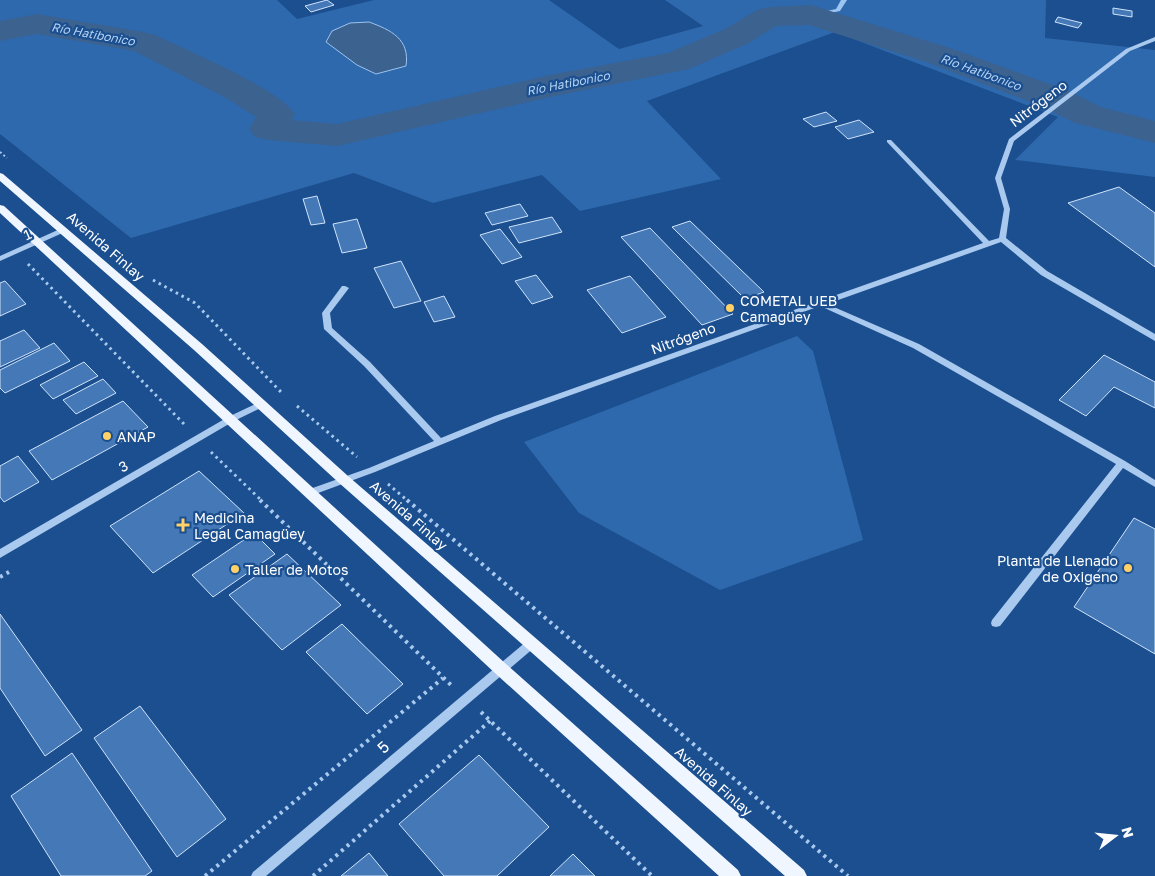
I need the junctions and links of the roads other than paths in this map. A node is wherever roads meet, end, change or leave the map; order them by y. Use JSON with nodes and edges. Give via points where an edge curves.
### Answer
{"nodes":[{"id":1,"x":1155,"y":39,"type":"edge"},
{"id":2,"x":889,"y":141,"type":"dead end"},
{"id":3,"x":0,"y":176,"type":"edge"},
{"id":4,"x":0,"y":208,"type":"edge"},
{"id":5,"x":63,"y":231,"type":"junction"},
{"id":6,"x":1002,"y":239,"type":"junction"},
{"id":7,"x":38,"y":242,"type":"junction"},
{"id":8,"x":988,"y":244,"type":"junction"},
{"id":9,"x":0,"y":259,"type":"edge"},
{"id":10,"x":345,"y":288,"type":"dead end"},
{"id":11,"x":820,"y":304,"type":"junction"},
{"id":12,"x":1153,"y":336,"type":"edge"},
{"id":13,"x":262,"y":404,"type":"junction"},
{"id":14,"x":231,"y":419,"type":"junction"},
{"id":15,"x":440,"y":442,"type":"junction"},
{"id":16,"x":1122,"y":464,"type":"junction"},
{"id":17,"x":343,"y":479,"type":"junction"},
{"id":18,"x":1155,"y":484,"type":"edge"},
{"id":19,"x":310,"y":492,"type":"junction"},
{"id":20,"x":0,"y":554,"type":"edge"},
{"id":21,"x":996,"y":623,"type":"dead end"},
{"id":22,"x":531,"y":644,"type":"junction"},
{"id":23,"x":502,"y":669,"type":"junction"},
{"id":24,"x":257,"y":876,"type":"edge"},
{"id":25,"x":732,"y":876,"type":"edge"},
{"id":26,"x":798,"y":876,"type":"edge"}],
"edges":[{"from":1,"to":6,"type":"street","name":"Nitrógeno","via":[[1128,50],[1011,140],[998,178],[1007,209]]},
{"from":2,"to":8,"type":"street"},
{"from":3,"to":5,"type":"main road","name":"Avenida Finlay"},
{"from":4,"to":7,"type":"main road"},
{"from":5,"to":7,"type":"street","name":"1"},
{"from":5,"to":13,"type":"main road","name":"Avenida Finlay"},
{"from":6,"to":8,"type":"street","name":"Nitrógeno"},
{"from":6,"to":12,"type":"street","via":[[1044,273]]},
{"from":7,"to":9,"type":"street","name":"1"},
{"from":7,"to":14,"type":"main road"},
{"from":8,"to":11,"type":"street","name":"Nitrógeno"},
{"from":10,"to":15,"type":"street","via":[[326,313],[328,329],[367,364]]},
{"from":11,"to":15,"type":"street","name":"Nitrógeno","via":[[498,418]]},
{"from":11,"to":16,"type":"street","via":[[916,346]]},
{"from":13,"to":14,"type":"street","name":"3"},
{"from":13,"to":17,"type":"main road","name":"Avenida Finlay"},
{"from":14,"to":19,"type":"main road"},
{"from":14,"to":20,"type":"street","name":"3"},
{"from":15,"to":17,"type":"street","name":"Nitrógeno"},
{"from":16,"to":18,"type":"street"},
{"from":16,"to":21,"type":"street"},
{"from":17,"to":19,"type":"street","name":"Nitrógeno"},
{"from":17,"to":22,"type":"main road","name":"Avenida Finlay"},
{"from":19,"to":23,"type":"main road"},
{"from":22,"to":23,"type":"street","name":"5"},
{"from":22,"to":26,"type":"main road","name":"Avenida Finlay"},
{"from":23,"to":24,"type":"street","name":"5"},
{"from":23,"to":25,"type":"main road"}]}
